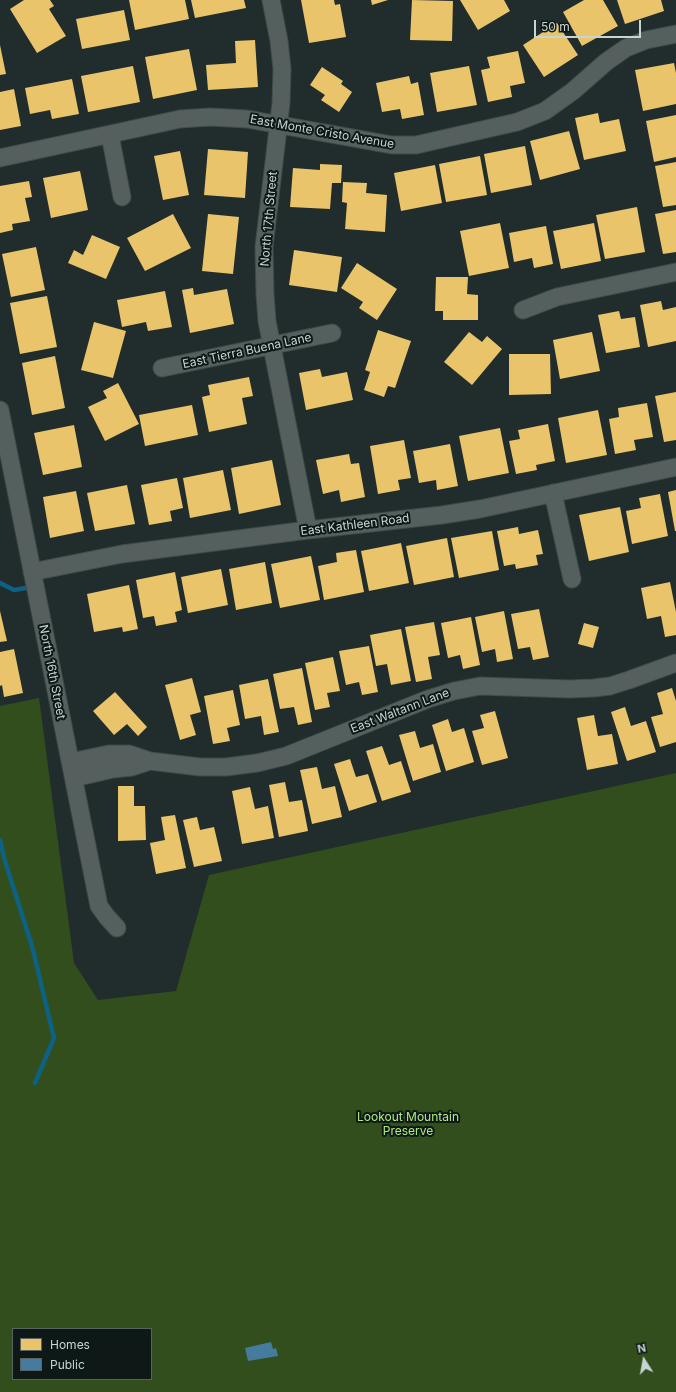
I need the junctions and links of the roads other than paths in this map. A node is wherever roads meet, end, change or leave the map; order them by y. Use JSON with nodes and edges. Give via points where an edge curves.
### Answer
{"nodes":[{"id":1,"x":270,"y":0,"type":"edge"},
{"id":2,"x":676,"y":34,"type":"edge"},
{"id":3,"x":279,"y":125,"type":"junction"},
{"id":4,"x":110,"y":135,"type":"junction"},
{"id":5,"x":0,"y":158,"type":"edge"},
{"id":6,"x":122,"y":197,"type":"dead end"},
{"id":7,"x":676,"y":272,"type":"edge"},
{"id":8,"x":523,"y":310,"type":"dead end"},
{"id":9,"x":332,"y":333,"type":"dead end"},
{"id":10,"x":272,"y":346,"type":"junction"},
{"id":11,"x":162,"y":368,"type":"dead end"},
{"id":12,"x":0,"y":410,"type":"edge"},
{"id":13,"x":5,"y":462,"type":"edge"},
{"id":14,"x":676,"y":467,"type":"edge"},
{"id":15,"x":553,"y":493,"type":"junction"},
{"id":16,"x":308,"y":530,"type":"junction"},
{"id":17,"x":32,"y":572,"type":"junction"},
{"id":18,"x":572,"y":579,"type":"dead end"},
{"id":19,"x":676,"y":663,"type":"edge"},
{"id":20,"x":72,"y":770,"type":"junction"},
{"id":21,"x":117,"y":928,"type":"dead end"}],
"edges":[{"from":1,"to":3,"type":"street","name":"North 17th Street","via":[[282,69]]},
{"from":2,"to":3,"type":"street","name":"East Monte Cristo Avenue","via":[[646,40],[626,48],[545,111],[518,122],[416,145],[392,145]]},
{"from":3,"to":4,"type":"street","name":"East Monte Cristo Avenue","via":[[247,119],[210,117],[180,120]]},
{"from":3,"to":10,"type":"street","name":"North 17th Street","via":[[263,265],[267,321]]},
{"from":4,"to":5,"type":"street","name":"East Monte Cristo Avenue"},
{"from":4,"to":6,"type":"street"},
{"from":7,"to":8,"type":"street","via":[[557,297]]},
{"from":9,"to":10,"type":"street","name":"East Tierra Buena Lane"},
{"from":10,"to":11,"type":"street","name":"East Tierra Buena Lane"},
{"from":10,"to":16,"type":"street","name":"North 17th Street"},
{"from":12,"to":13,"type":"street","name":"North 16th Street"},
{"from":13,"to":17,"type":"street","name":"North 16th Street"},
{"from":14,"to":15,"type":"street","name":"East Kathleen Road"},
{"from":15,"to":16,"type":"street","name":"East Kathleen Road","via":[[442,516]]},
{"from":15,"to":18,"type":"street"},
{"from":16,"to":17,"type":"street","name":"East Kathleen Road","via":[[122,554]]},
{"from":17,"to":20,"type":"street","name":"North 16th Street"},
{"from":19,"to":20,"type":"street","name":"East Waltann Lane","via":[[623,682],[594,688],[480,686],[454,691],[286,756],[258,763],[200,767],[150,761],[129,754],[123,761]]},
{"from":20,"to":21,"type":"street","name":"North 16th Street","via":[[99,906]]}]}
